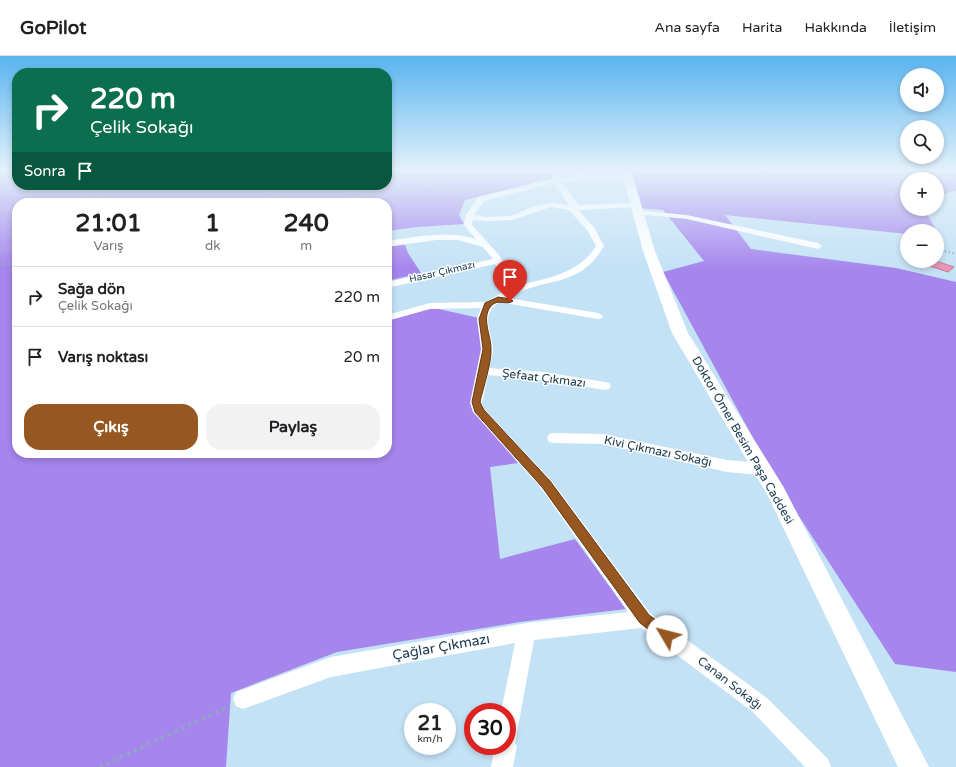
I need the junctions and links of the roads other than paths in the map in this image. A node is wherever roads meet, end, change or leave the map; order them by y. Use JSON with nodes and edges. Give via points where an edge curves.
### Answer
{"nodes":[{"id":1,"x":478,"y":203,"type":"edge"},
{"id":2,"x":573,"y":203,"type":"edge"},
{"id":3,"x":635,"y":203,"type":"edge"},
{"id":4,"x":572,"y":208,"type":"junction"},
{"id":5,"x":637,"y":209,"type":"junction"},
{"id":6,"x":469,"y":217,"type":"junction"},
{"id":7,"x":392,"y":243,"type":"edge"},
{"id":8,"x":486,"y":245,"type":"junction"},
{"id":9,"x":818,"y":246,"type":"dead end"},
{"id":10,"x":498,"y":261,"type":"junction"},
{"id":11,"x":392,"y":284,"type":"edge"},
{"id":12,"x":513,"y":290,"type":"junction"},
{"id":13,"x":493,"y":302,"type":"junction"},
{"id":14,"x":598,"y":316,"type":"dead end"},
{"id":15,"x":392,"y":317,"type":"edge"},
{"id":16,"x":483,"y":371,"type":"junction"},
{"id":17,"x":605,"y":386,"type":"dead end"},
{"id":18,"x":554,"y":438,"type":"dead end"},
{"id":19,"x":762,"y":469,"type":"junction"},
{"id":20,"x":644,"y":619,"type":"junction"},
{"id":21,"x":526,"y":632,"type":"junction"},
{"id":22,"x":243,"y":699,"type":"road end"},
{"id":23,"x":513,"y":703,"type":"edge"},
{"id":24,"x":504,"y":755,"type":"edge"},
{"id":25,"x":502,"y":767,"type":"edge"},
{"id":26,"x":820,"y":767,"type":"edge"},
{"id":27,"x":914,"y":767,"type":"edge"}],
"edges":[{"from":1,"to":6,"type":"street"},
{"from":2,"to":4,"type":"street"},
{"from":3,"to":5,"type":"street","name":"Doktor Ömer Besim Paşa Caddesi"},
{"from":4,"to":5,"type":"street"},
{"from":4,"to":6,"type":"street","via":[[551,205],[512,218]]},
{"from":4,"to":12,"type":"street","via":[[591,229],[600,246],[596,256],[582,268]]},
{"from":5,"to":9,"type":"street","via":[[687,217]]},
{"from":5,"to":19,"type":"street","name":"Doktor Ömer Besim Paşa Caddesi","via":[[649,251],[680,333]]},
{"from":6,"to":8,"type":"street","via":[[468,225]]},
{"from":7,"to":8,"type":"street","via":[[460,237]]},
{"from":8,"to":10,"type":"street"},
{"from":10,"to":11,"type":"street","name":"Hasar Çıkmazı"},
{"from":10,"to":12,"type":"street"},
{"from":12,"to":13,"type":"street"},
{"from":13,"to":14,"type":"street"},
{"from":13,"to":15,"type":"street","via":[[430,306]]},
{"from":13,"to":16,"type":"street","name":"Canan Sokağı","via":[[482,319],[487,349]]},
{"from":16,"to":17,"type":"street","name":"Şefaat Çıkmazı","via":[[544,376]]},
{"from":16,"to":20,"type":"street","name":"Canan Sokağı","via":[[476,402],[480,412],[546,484]]},
{"from":18,"to":19,"type":"street","name":"Kivi Çıkmazı Sokağı","via":[[603,439],[727,466]]},
{"from":19,"to":27,"type":"street","name":"Doktor Ömer Besim Paşa Caddesi","via":[[776,492]]},
{"from":20,"to":21,"type":"street","name":"Çağlar Çıkmazı"},
{"from":20,"to":26,"type":"street","name":"Canan Sokağı","via":[[760,705]]},
{"from":21,"to":22,"type":"street","name":"Çağlar Çıkmazı","via":[[331,667]]},
{"from":21,"to":23,"type":"street"},
{"from":24,"to":25,"type":"street"}]}
